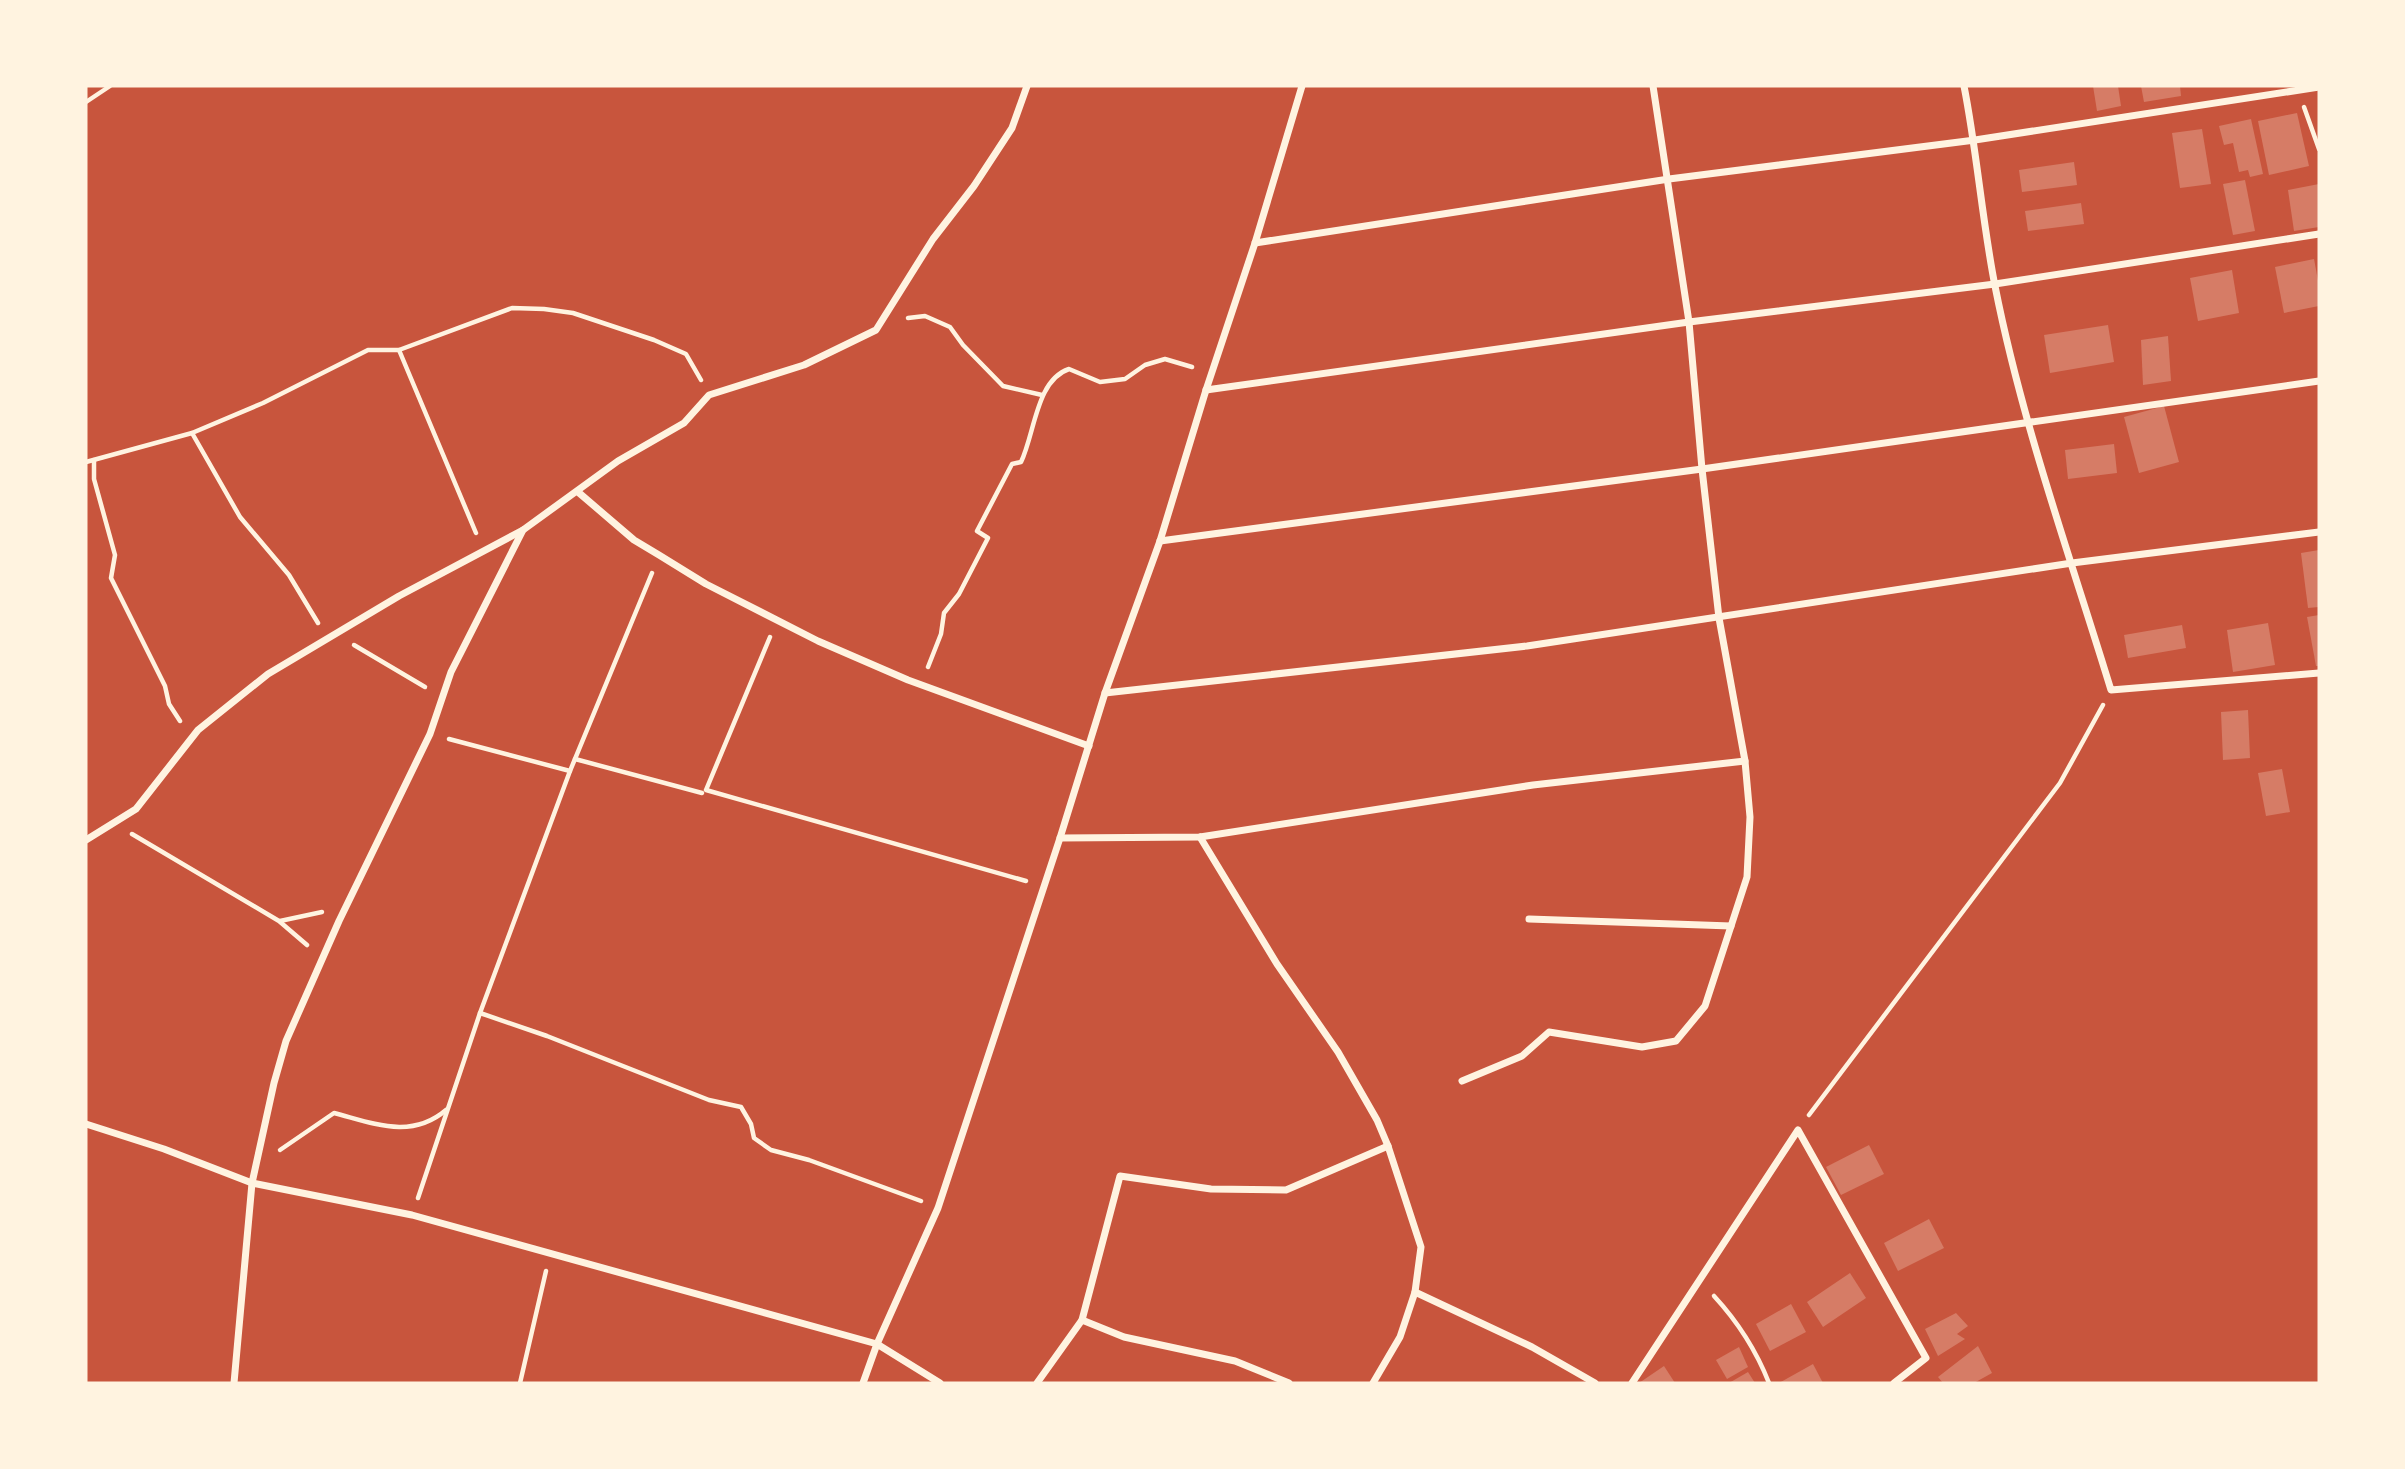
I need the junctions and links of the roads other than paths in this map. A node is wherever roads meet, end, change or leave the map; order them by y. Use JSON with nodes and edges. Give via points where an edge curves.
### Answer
{"nodes":[{"id":1,"x":1027,"y":86,"type":"edge"},
{"id":2,"x":1302,"y":86,"type":"edge"},
{"id":3,"x":1653,"y":86,"type":"edge"},
{"id":4,"x":1964,"y":86,"type":"edge"},
{"id":5,"x":2319,"y":87,"type":"edge"},
{"id":6,"x":1975,"y":140,"type":"junction"},
{"id":7,"x":1669,"y":179,"type":"junction"},
{"id":8,"x":2319,"y":234,"type":"edge"},
{"id":9,"x":1255,"y":243,"type":"junction"},
{"id":10,"x":1995,"y":284,"type":"junction"},
{"id":11,"x":1689,"y":322,"type":"junction"},
{"id":12,"x":2319,"y":381,"type":"edge"},
{"id":13,"x":1206,"y":390,"type":"junction"},
{"id":14,"x":2027,"y":422,"type":"junction"},
{"id":15,"x":1702,"y":469,"type":"junction"},
{"id":16,"x":578,"y":492,"type":"junction"},
{"id":17,"x":523,"y":530,"type":"junction"},
{"id":18,"x":2319,"y":532,"type":"edge"},
{"id":19,"x":1160,"y":541,"type":"junction"},
{"id":20,"x":2072,"y":563,"type":"junction"},
{"id":21,"x":1719,"y":618,"type":"junction"},
{"id":22,"x":2319,"y":673,"type":"edge"},
{"id":23,"x":1105,"y":693,"type":"junction"},
{"id":24,"x":1089,"y":746,"type":"junction"},
{"id":25,"x":1745,"y":761,"type":"junction"},
{"id":26,"x":1200,"y":837,"type":"junction"},
{"id":27,"x":1060,"y":838,"type":"junction"},
{"id":28,"x":86,"y":840,"type":"edge"},
{"id":29,"x":1529,"y":919,"type":"dead end"},
{"id":30,"x":1731,"y":926,"type":"junction"},
{"id":31,"x":1462,"y":1081,"type":"dead end"},
{"id":32,"x":86,"y":1124,"type":"edge"},
{"id":33,"x":1388,"y":1146,"type":"junction"},
{"id":34,"x":252,"y":1183,"type":"junction"},
{"id":35,"x":1415,"y":1292,"type":"junction"},
{"id":36,"x":1082,"y":1320,"type":"junction"},
{"id":37,"x":877,"y":1344,"type":"junction"},
{"id":38,"x":234,"y":1383,"type":"edge"},
{"id":39,"x":863,"y":1383,"type":"edge"},
{"id":40,"x":940,"y":1383,"type":"edge"},
{"id":41,"x":1037,"y":1383,"type":"edge"},
{"id":42,"x":1289,"y":1383,"type":"edge"},
{"id":43,"x":1373,"y":1383,"type":"edge"},
{"id":44,"x":1595,"y":1383,"type":"edge"},
{"id":45,"x":1632,"y":1383,"type":"edge"},
{"id":46,"x":1894,"y":1383,"type":"edge"}],
"edges":[{"from":1,"to":16,"type":"street","via":[[1012,128],[933,239],[876,330],[804,365],[709,395],[684,424],[618,461]]},
{"from":2,"to":9,"type":"street"},
{"from":3,"to":7,"type":"street"},
{"from":4,"to":6,"type":"street"},
{"from":5,"to":6,"type":"street"},
{"from":6,"to":7,"type":"street"},
{"from":6,"to":10,"type":"street"},
{"from":7,"to":9,"type":"street"},
{"from":7,"to":11,"type":"street"},
{"from":8,"to":10,"type":"street"},
{"from":9,"to":13,"type":"street"},
{"from":10,"to":11,"type":"street"},
{"from":10,"to":14,"type":"street"},
{"from":11,"to":13,"type":"street"},
{"from":11,"to":15,"type":"street"},
{"from":12,"to":14,"type":"street"},
{"from":13,"to":19,"type":"street"},
{"from":14,"to":15,"type":"street"},
{"from":14,"to":20,"type":"street"},
{"from":15,"to":19,"type":"street"},
{"from":15,"to":21,"type":"street"},
{"from":16,"to":17,"type":"street"},
{"from":16,"to":24,"type":"street","via":[[634,540],[706,584],[818,640]]},
{"from":17,"to":28,"type":"street","via":[[268,674],[198,730],[136,809]]},
{"from":17,"to":34,"type":"street","via":[[451,672],[430,734],[286,1041]]},
{"from":18,"to":20,"type":"street"},
{"from":19,"to":23,"type":"street"},
{"from":20,"to":21,"type":"street"},
{"from":20,"to":22,"type":"street","via":[[2111,690]]},
{"from":21,"to":23,"type":"street","via":[[1527,646]]},
{"from":21,"to":25,"type":"street"},
{"from":23,"to":24,"type":"street"},
{"from":24,"to":27,"type":"street"},
{"from":25,"to":26,"type":"street","via":[[1533,785]]},
{"from":25,"to":30,"type":"street","via":[[1750,817],[1747,877]]},
{"from":26,"to":27,"type":"street"},
{"from":26,"to":33,"type":"street","via":[[1338,1052]]},
{"from":27,"to":37,"type":"street","via":[[938,1208]]},
{"from":29,"to":30,"type":"street"},
{"from":30,"to":31,"type":"street","via":[[1705,1006],[1676,1041],[1642,1047],[1549,1032],[1522,1056]]},
{"from":32,"to":34,"type":"street"},
{"from":33,"to":35,"type":"street","via":[[1421,1247]]},
{"from":33,"to":36,"type":"street","via":[[1286,1190],[1210,1189],[1120,1176]]},
{"from":34,"to":37,"type":"street","via":[[412,1215]]},
{"from":34,"to":38,"type":"street"},
{"from":35,"to":43,"type":"street","via":[[1400,1338]]},
{"from":35,"to":44,"type":"street","via":[[1532,1347]]},
{"from":36,"to":41,"type":"street"},
{"from":36,"to":42,"type":"street","via":[[1124,1336],[1235,1361]]},
{"from":37,"to":39,"type":"street"},
{"from":37,"to":40,"type":"street"},
{"from":45,"to":46,"type":"street","via":[[1798,1130],[1926,1358]]}]}
